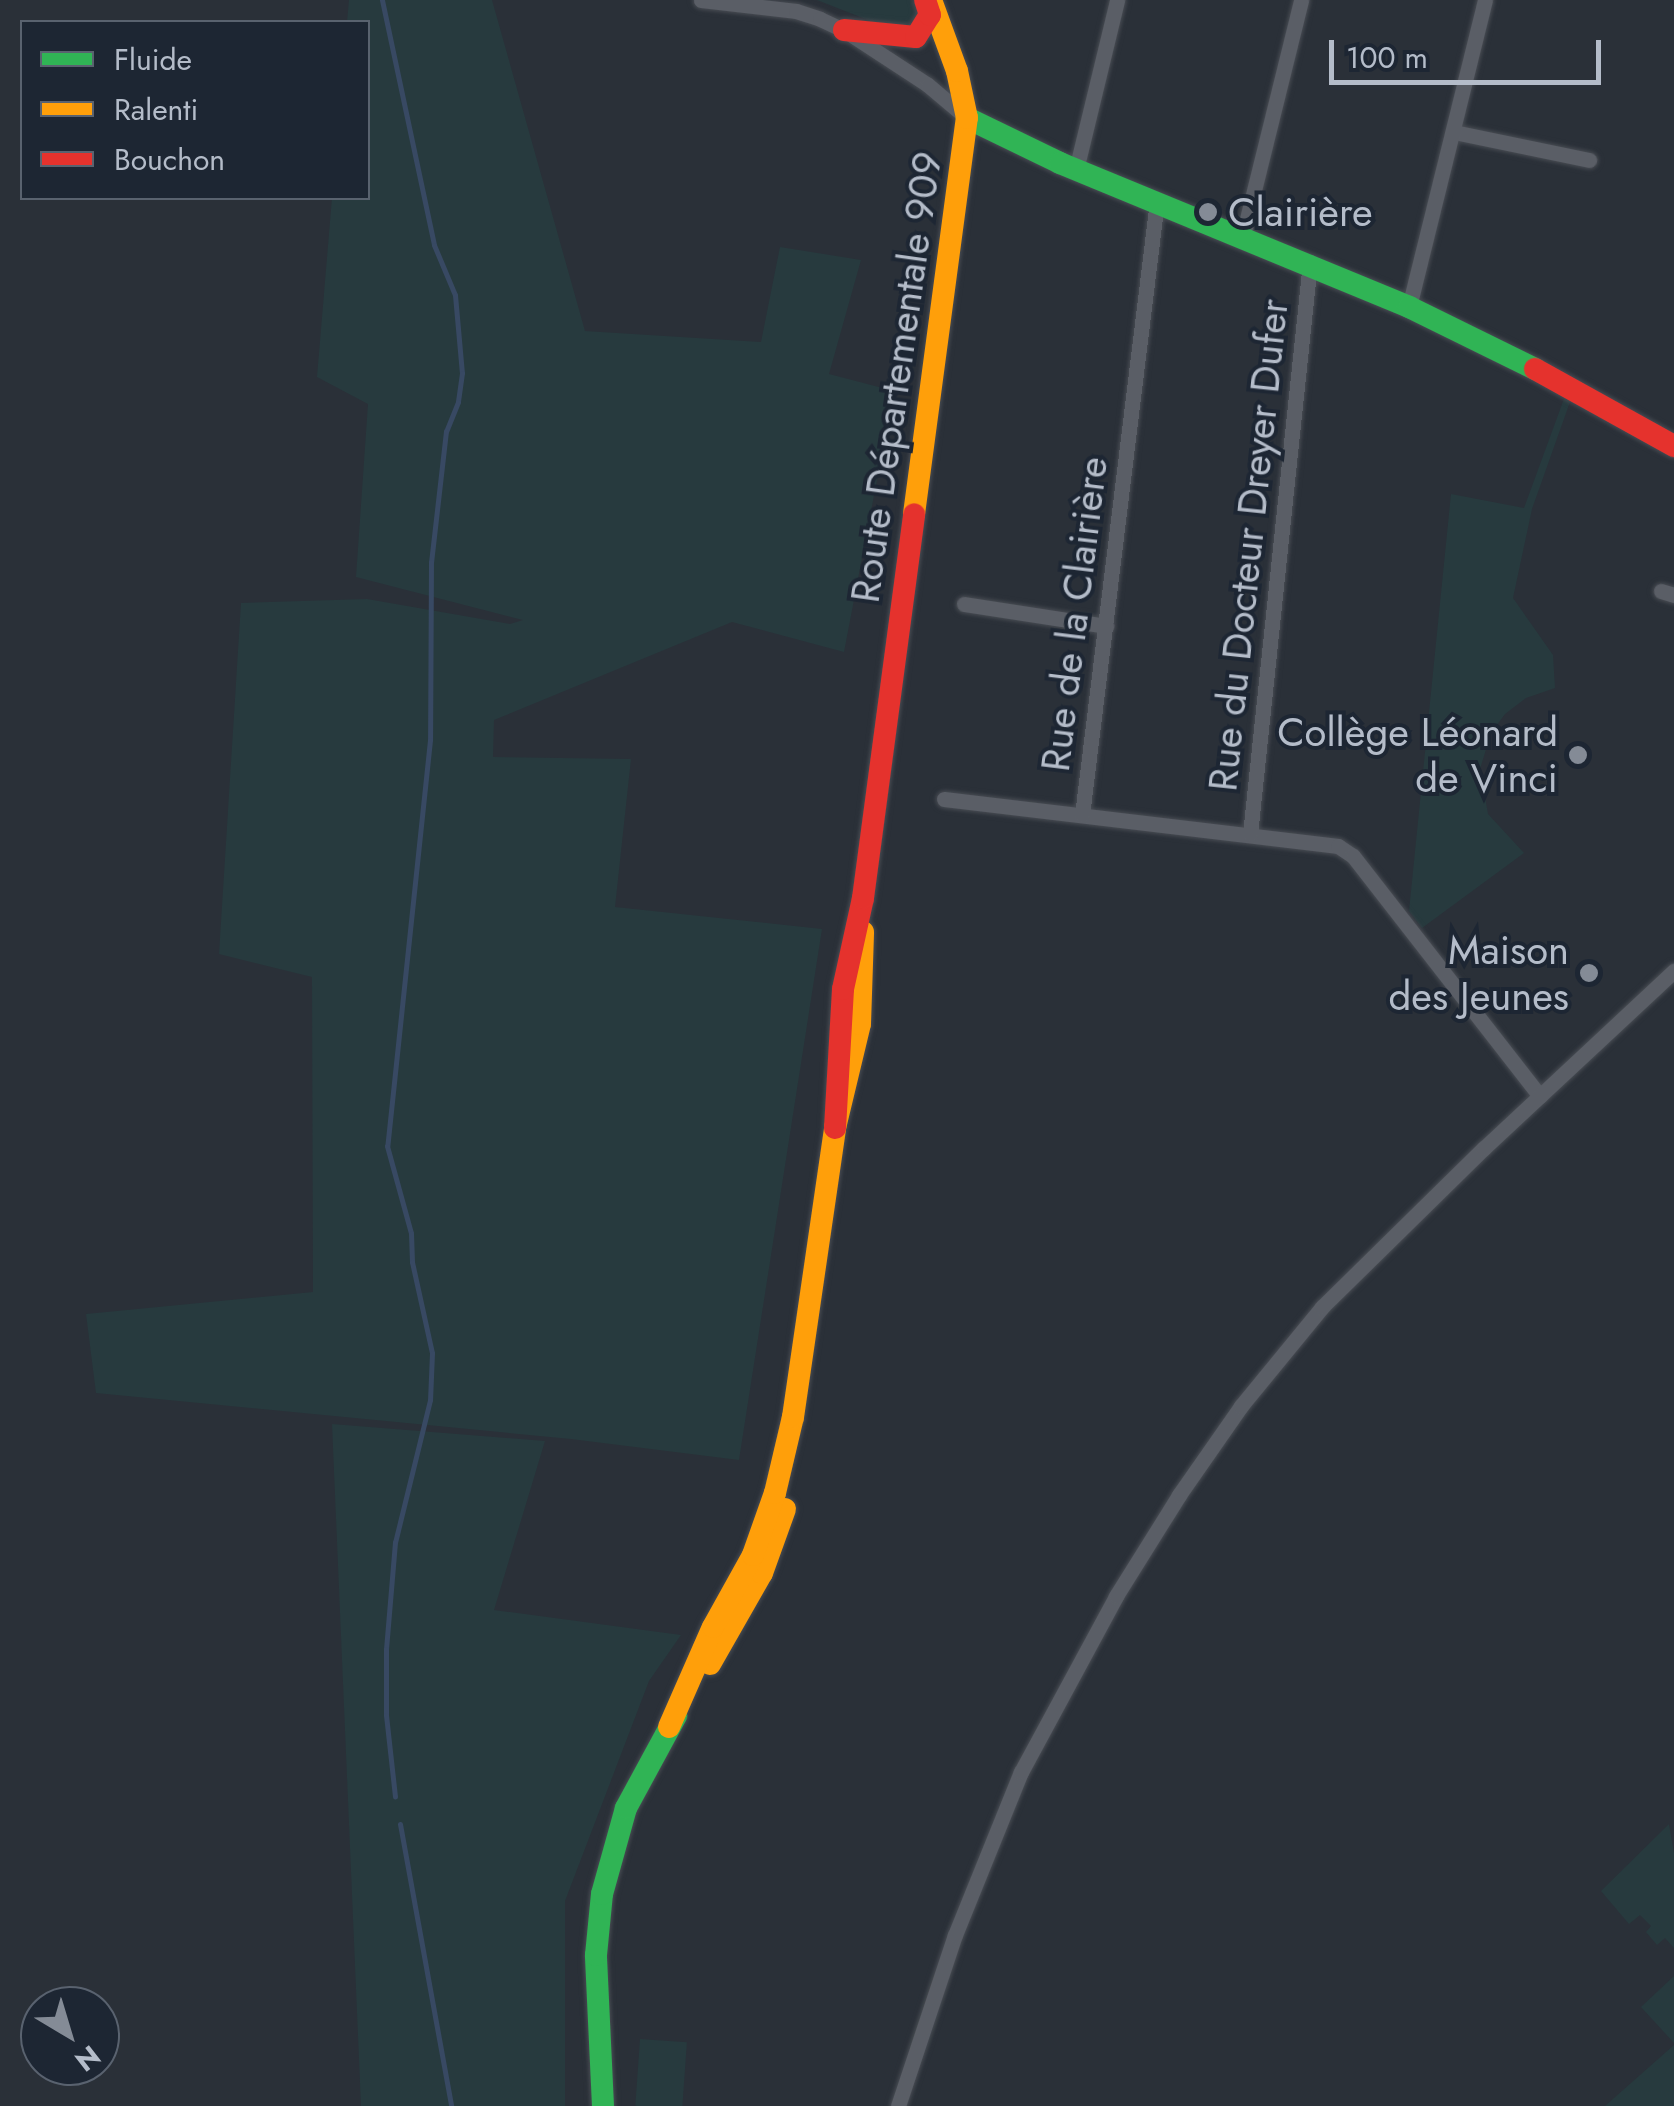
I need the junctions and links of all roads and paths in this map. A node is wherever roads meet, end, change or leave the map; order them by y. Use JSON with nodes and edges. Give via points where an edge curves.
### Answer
{"nodes":[{"id":1,"x":701,"y":0,"type":"edge"},
{"id":2,"x":928,"y":0,"type":"edge"},
{"id":3,"x":1117,"y":0,"type":"edge"},
{"id":4,"x":1300,"y":0,"type":"edge"},
{"id":5,"x":1485,"y":0,"type":"edge"},
{"id":6,"x":844,"y":30,"type":"junction"},
{"id":7,"x":967,"y":118,"type":"junction"},
{"id":8,"x":1454,"y":132,"type":"junction"},
{"id":9,"x":1588,"y":160,"type":"dead end"},
{"id":10,"x":1076,"y":170,"type":"junction"},
{"id":11,"x":1157,"y":202,"type":"junction"},
{"id":12,"x":1242,"y":235,"type":"junction"},
{"id":13,"x":1310,"y":262,"type":"junction"},
{"id":14,"x":1409,"y":307,"type":"junction"},
{"id":15,"x":1674,"y":446,"type":"edge"},
{"id":16,"x":964,"y":604,"type":"dead end"},
{"id":17,"x":1106,"y":626,"type":"junction"},
{"id":18,"x":944,"y":799,"type":"dead end"},
{"id":19,"x":1082,"y":815,"type":"junction"},
{"id":20,"x":1250,"y":834,"type":"junction"},
{"id":21,"x":1674,"y":971,"type":"edge"},
{"id":22,"x":1540,"y":1096,"type":"junction"},
{"id":23,"x":598,"y":2044,"type":"junction"},
{"id":24,"x":592,"y":2106,"type":"edge"},
{"id":25,"x":603,"y":2106,"type":"edge"},
{"id":26,"x":898,"y":2106,"type":"edge"}],
"edges":[{"from":1,"to":6,"type":"street","via":[[796,11]]},
{"from":2,"to":6,"type":"main road","via":[[930,15],[916,37]]},
{"from":2,"to":7,"type":"main road","name":"Route Départementale 909","via":[[958,71]]},
{"from":3,"to":10,"type":"street"},
{"from":4,"to":12,"type":"street"},
{"from":5,"to":8,"type":"street"},
{"from":6,"to":7,"type":"street"},
{"from":7,"to":10,"type":"main road"},
{"from":7,"to":23,"type":"main road","name":"Route Départementale 909","via":[[863,898],[839,1018],[834,1128],[792,1417],[753,1555],[626,1808],[598,1927]]},
{"from":8,"to":9,"type":"street"},
{"from":8,"to":14,"type":"street"},
{"from":10,"to":11,"type":"main road"},
{"from":11,"to":12,"type":"main road"},
{"from":11,"to":17,"type":"street","name":"Rue de la Clairière"},
{"from":12,"to":13,"type":"main road"},
{"from":13,"to":14,"type":"main road"},
{"from":13,"to":20,"type":"street","name":"Rue du Docteur Dreyer Dufer"},
{"from":14,"to":15,"type":"main road"},
{"from":16,"to":17,"type":"street"},
{"from":17,"to":19,"type":"street","name":"Rue de la Clairière"},
{"from":18,"to":19,"type":"street"},
{"from":19,"to":20,"type":"street","name":"Rue de la Clairière"},
{"from":20,"to":22,"type":"street","name":"Rue de la Clairière","via":[[1328,842],[1353,856]]},
{"from":21,"to":22,"type":"street"},
{"from":22,"to":26,"type":"street","via":[[1322,1307],[1179,1495],[1021,1772],[955,1935]]},
{"from":23,"to":24,"type":"main road"},
{"from":23,"to":25,"type":"main road"}]}
